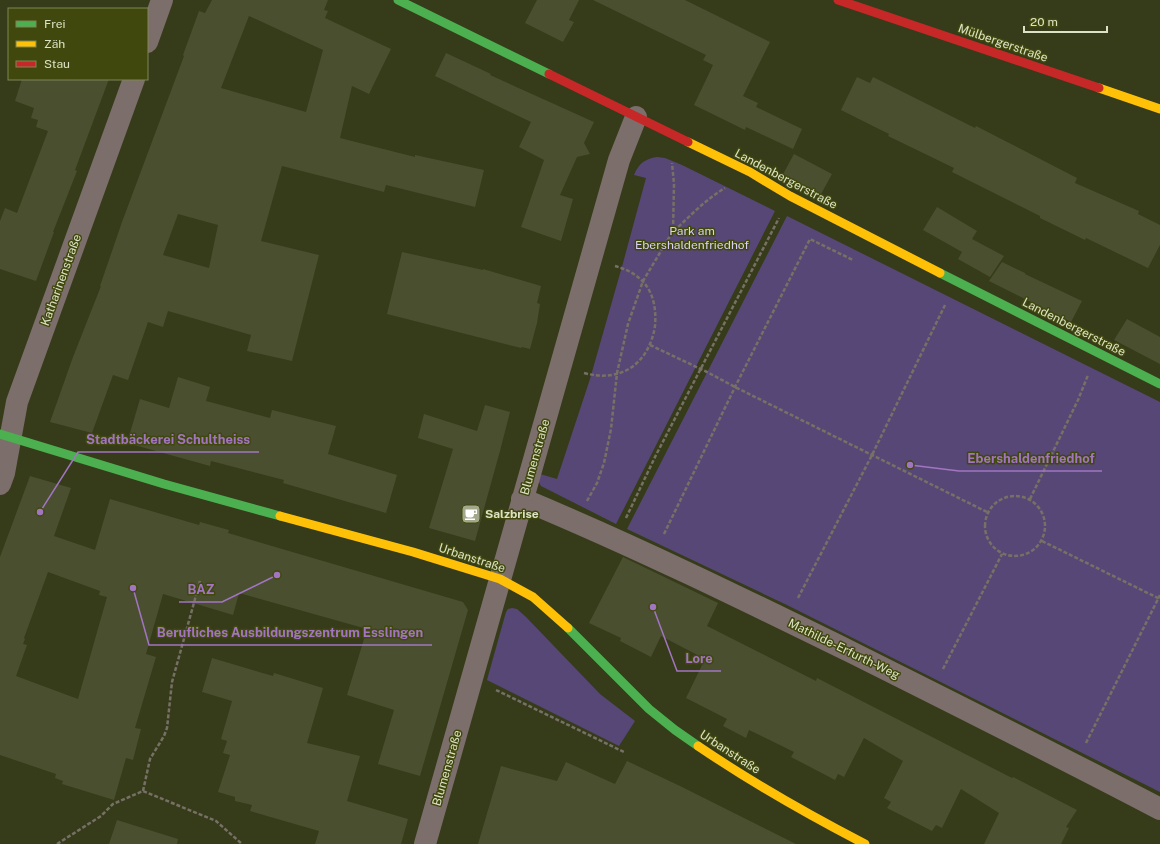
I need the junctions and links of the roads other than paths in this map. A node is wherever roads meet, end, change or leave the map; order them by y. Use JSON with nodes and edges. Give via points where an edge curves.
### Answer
{"nodes":[{"id":1,"x":162,"y":0,"type":"edge"},
{"id":2,"x":398,"y":0,"type":"edge"},
{"id":3,"x":838,"y":0,"type":"edge"},
{"id":4,"x":148,"y":39,"type":"edge"},
{"id":5,"x":134,"y":80,"type":"edge"},
{"id":6,"x":1160,"y":109,"type":"edge"},
{"id":7,"x":636,"y":117,"type":"junction"},
{"id":8,"x":1160,"y":384,"type":"edge"},
{"id":9,"x":5,"y":435,"type":"edge"},
{"id":10,"x":0,"y":484,"type":"edge"},
{"id":11,"x":522,"y":499,"type":"junction"},
{"id":12,"x":500,"y":579,"type":"junction"},
{"id":13,"x":1160,"y":809,"type":"edge"},
{"id":14,"x":426,"y":844,"type":"edge"},
{"id":15,"x":865,"y":844,"type":"edge"}],
"edges":[{"from":1,"to":4,"type":"street"},
{"from":2,"to":7,"type":"street","name":"Landenbergerstraße"},
{"from":3,"to":6,"type":"street","name":"Mülbergerstraße"},
{"from":5,"to":9,"type":"street","name":"Katharinenstraße"},
{"from":7,"to":8,"type":"street","name":"Landenbergerstraße","via":[[750,172],[790,196],[890,248]]},
{"from":7,"to":11,"type":"street","name":"Blumenstraße","via":[[619,160]]},
{"from":9,"to":10,"type":"street","name":"Katharinenstraße","via":[[4,473]]},
{"from":9,"to":12,"type":"street","name":"Urbanstraße","via":[[164,484],[420,554]]},
{"from":11,"to":12,"type":"street","name":"Blumenstraße"},
{"from":11,"to":13,"type":"street","name":"Mathilde-Erfurth-Weg","via":[[576,521],[749,602]]},
{"from":12,"to":14,"type":"street","name":"Blumenstraße"},
{"from":12,"to":15,"type":"street","name":"Urbanstraße","via":[[533,597],[562,622],[649,709],[675,730],[768,791]]}]}
